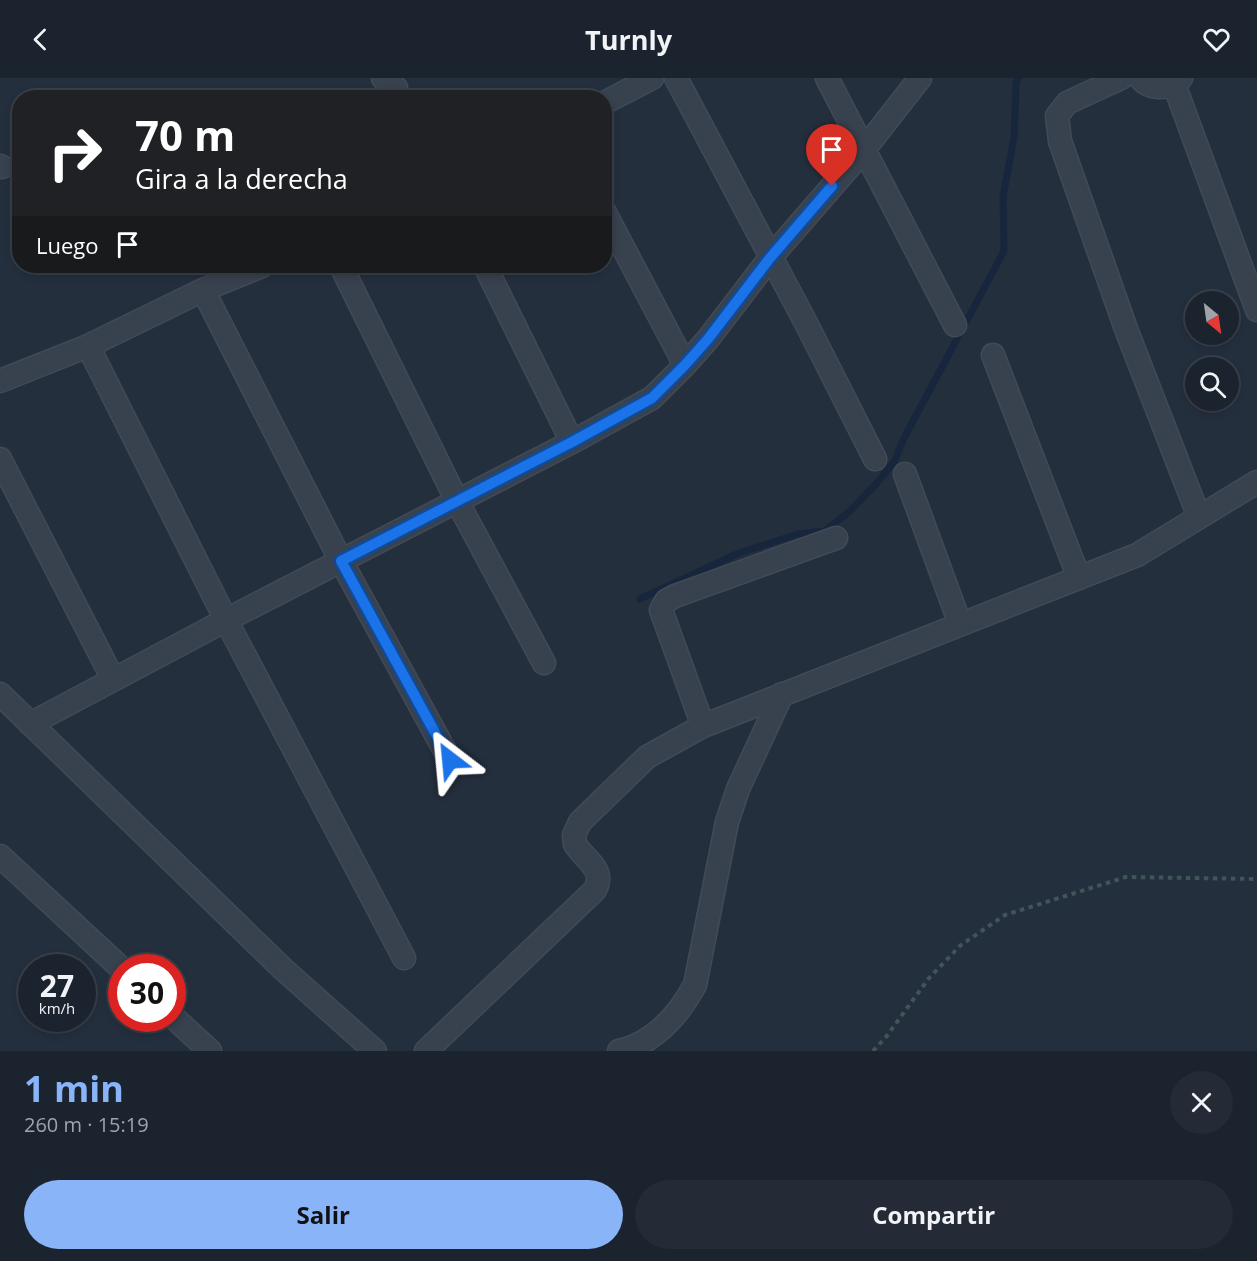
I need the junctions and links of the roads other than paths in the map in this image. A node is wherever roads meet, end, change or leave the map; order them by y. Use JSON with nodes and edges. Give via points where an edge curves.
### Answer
{"nodes":[{"id":1,"x":652,"y":78,"type":"edge"},
{"id":2,"x":676,"y":78,"type":"edge"},
{"id":3,"x":826,"y":78,"type":"edge"},
{"id":4,"x":920,"y":78,"type":"edge"},
{"id":5,"x":1121,"y":78,"type":"edge"},
{"id":6,"x":1140,"y":78,"type":"edge"},
{"id":7,"x":1177,"y":81,"type":"edge"},
{"id":8,"x":612,"y":99,"type":"edge"},
{"id":9,"x":863,"y":151,"type":"junction"},
{"id":10,"x":612,"y":226,"type":"edge"},
{"id":11,"x":770,"y":258,"type":"junction"},
{"id":12,"x":245,"y":273,"type":"edge"},
{"id":13,"x":344,"y":273,"type":"edge"},
{"id":14,"x":488,"y":273,"type":"edge"},
{"id":15,"x":203,"y":290,"type":"junction"},
{"id":16,"x":1257,"y":310,"type":"edge"},
{"id":17,"x":955,"y":325,"type":"dead end"},
{"id":18,"x":88,"y":346,"type":"junction"},
{"id":19,"x":993,"y":355,"type":"dead end"},
{"id":20,"x":685,"y":365,"type":"junction"},
{"id":21,"x":0,"y":381,"type":"edge"},
{"id":22,"x":572,"y":442,"type":"junction"},
{"id":23,"x":0,"y":459,"type":"edge"},
{"id":24,"x":875,"y":459,"type":"dead end"},
{"id":25,"x":905,"y":474,"type":"dead end"},
{"id":26,"x":1257,"y":482,"type":"edge"},
{"id":27,"x":457,"y":501,"type":"junction"},
{"id":28,"x":1199,"y":517,"type":"junction"},
{"id":29,"x":836,"y":538,"type":"dead end"},
{"id":30,"x":341,"y":561,"type":"junction"},
{"id":31,"x":1079,"y":578,"type":"junction"},
{"id":32,"x":226,"y":620,"type":"junction"},
{"id":33,"x":960,"y":624,"type":"junction"},
{"id":34,"x":544,"y":663,"type":"dead end"},
{"id":35,"x":113,"y":679,"type":"junction"},
{"id":36,"x":0,"y":694,"type":"edge"},
{"id":37,"x":782,"y":694,"type":"junction"},
{"id":38,"x":30,"y":724,"type":"junction"},
{"id":39,"x":703,"y":726,"type":"junction"},
{"id":40,"x":450,"y":760,"type":"dead end"},
{"id":41,"x":0,"y":856,"type":"edge"},
{"id":42,"x":108,"y":956,"type":"edge"},
{"id":43,"x":404,"y":958,"type":"dead end"},
{"id":44,"x":186,"y":1029,"type":"edge"},
{"id":45,"x":210,"y":1051,"type":"edge"},
{"id":46,"x":375,"y":1051,"type":"edge"},
{"id":47,"x":426,"y":1051,"type":"edge"},
{"id":48,"x":619,"y":1051,"type":"edge"}],
"edges":[{"from":1,"to":8,"type":"street"},
{"from":2,"to":11,"type":"street"},
{"from":3,"to":9,"type":"street"},
{"from":4,"to":9,"type":"street"},
{"from":5,"to":28,"type":"street","via":[[1067,103],[1057,116],[1060,141],[1126,329]]},
{"from":6,"to":7,"type":"street","via":[[1159,88]]},
{"from":7,"to":16,"type":"street"},
{"from":9,"to":11,"type":"street"},
{"from":9,"to":17,"type":"street"},
{"from":10,"to":20,"type":"street"},
{"from":11,"to":20,"type":"street"},
{"from":11,"to":24,"type":"street"},
{"from":12,"to":15,"type":"street"},
{"from":13,"to":27,"type":"street"},
{"from":14,"to":22,"type":"street"},
{"from":15,"to":18,"type":"street"},
{"from":15,"to":30,"type":"street"},
{"from":18,"to":21,"type":"street"},
{"from":18,"to":32,"type":"street"},
{"from":19,"to":31,"type":"street"},
{"from":20,"to":22,"type":"street","via":[[652,398]]},
{"from":22,"to":27,"type":"street"},
{"from":23,"to":35,"type":"street"},
{"from":25,"to":33,"type":"street"},
{"from":26,"to":28,"type":"street"},
{"from":27,"to":30,"type":"street"},
{"from":27,"to":34,"type":"street"},
{"from":28,"to":31,"type":"street","via":[[1137,555]]},
{"from":29,"to":39,"type":"street","via":[[675,596],[663,605],[661,610]]},
{"from":30,"to":32,"type":"street"},
{"from":30,"to":40,"type":"street"},
{"from":31,"to":33,"type":"street"},
{"from":32,"to":35,"type":"street"},
{"from":32,"to":43,"type":"street"},
{"from":33,"to":37,"type":"street"},
{"from":35,"to":38,"type":"street"},
{"from":36,"to":38,"type":"street"},
{"from":37,"to":39,"type":"street"},
{"from":37,"to":48,"type":"street","via":[[727,822],[695,985],[669,1024],[650,1038]]},
{"from":38,"to":46,"type":"street","via":[[284,969]]},
{"from":39,"to":47,"type":"street","via":[[646,758],[580,822],[574,839],[598,871],[595,890]]},
{"from":41,"to":42,"type":"street"},
{"from":44,"to":45,"type":"street"}]}
